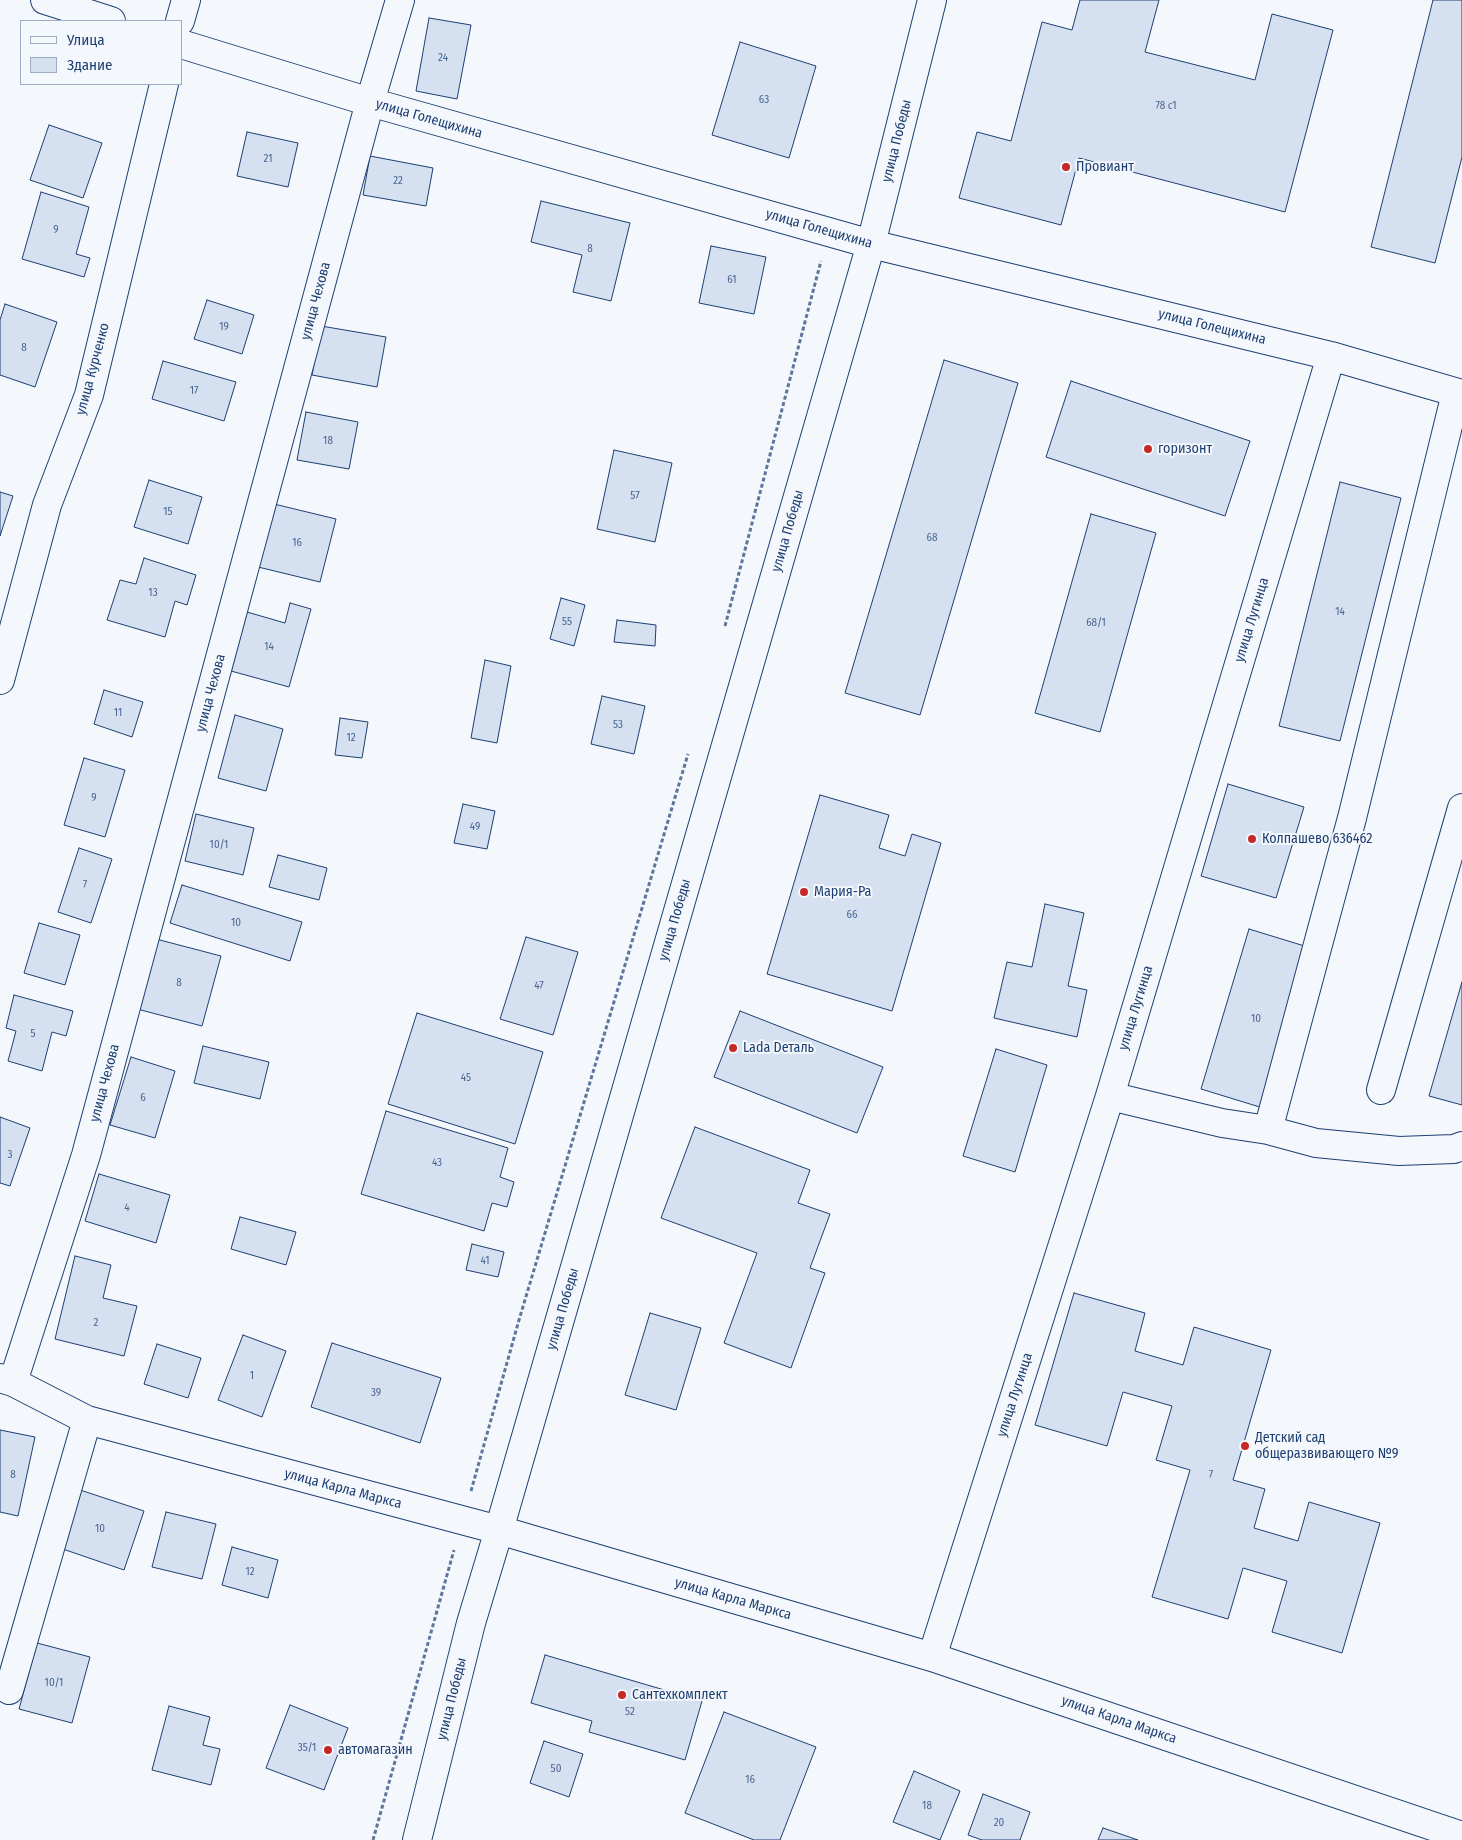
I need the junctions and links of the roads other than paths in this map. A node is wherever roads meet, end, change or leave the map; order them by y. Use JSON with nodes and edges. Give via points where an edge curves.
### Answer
{"nodes":[{"id":1,"x":45,"y":0,"type":"edge"},
{"id":2,"x":186,"y":0,"type":"edge"},
{"id":3,"x":400,"y":0,"type":"edge"},
{"id":4,"x":932,"y":0,"type":"edge"},
{"id":5,"x":108,"y":20,"type":"edge"},
{"id":6,"x":180,"y":20,"type":"edge"},
{"id":7,"x":182,"y":44,"type":"edge"},
{"id":8,"x":164,"y":85,"type":"edge"},
{"id":9,"x":370,"y":102,"type":"junction"},
{"id":10,"x":871,"y":244,"type":"junction"},
{"id":11,"x":1331,"y":356,"type":"junction"},
{"id":12,"x":1459,"y":393,"type":"edge"},
{"id":13,"x":0,"y":680,"type":"edge"},
{"id":14,"x":1462,"y":808,"type":"edge"},
{"id":15,"x":1381,"y":1090,"type":"dead end"},
{"id":16,"x":1110,"y":1096,"type":"junction"},
{"id":17,"x":1268,"y":1130,"type":"junction"},
{"id":18,"x":1462,"y":1146,"type":"edge"},
{"id":19,"x":6,"y":1380,"type":"edge"},
{"id":20,"x":87,"y":1420,"type":"junction"},
{"id":21,"x":499,"y":1530,"type":"junction"},
{"id":22,"x":932,"y":1657,"type":"junction"},
{"id":23,"x":9,"y":1690,"type":"dead end"},
{"id":24,"x":1462,"y":1836,"type":"edge"},
{"id":25,"x":417,"y":1840,"type":"edge"}],
"edges":[{"from":1,"to":5,"type":"street"},
{"from":2,"to":6,"type":"street"},
{"from":3,"to":9,"type":"street","name":"улица Чехова"},
{"from":4,"to":10,"type":"street","name":"улица Победы"},
{"from":7,"to":9,"type":"street","name":"улица Голещихина"},
{"from":8,"to":13,"type":"street","name":"улица Курченко","via":[[89,395],[47,505]]},
{"from":9,"to":10,"type":"street","name":"улица Голещихина"},
{"from":9,"to":19,"type":"street","name":"улица Чехова","via":[[86,1155]]},
{"from":10,"to":11,"type":"street","name":"улица Голещихина"},
{"from":10,"to":21,"type":"street","name":"улица Победы"},
{"from":11,"to":12,"type":"street","name":"улица Голещихина"},
{"from":11,"to":16,"type":"street","name":"улица Лугинца"},
{"from":12,"to":17,"type":"street","via":[[1352,818]]},
{"from":14,"to":15,"type":"street"},
{"from":16,"to":17,"type":"street","via":[[1222,1123]]},
{"from":16,"to":22,"type":"street","name":"улица Лугинца"},
{"from":17,"to":18,"type":"street","via":[[1316,1143],[1399,1151],[1454,1150]]},
{"from":19,"to":20,"type":"street","name":"улица Карла Маркса"},
{"from":20,"to":21,"type":"street","name":"улица Карла Маркса"},
{"from":20,"to":23,"type":"street"},
{"from":21,"to":22,"type":"street","name":"улица Карла Маркса"},
{"from":21,"to":25,"type":"street","name":"улица Победы","via":[[471,1623]]},
{"from":22,"to":24,"type":"street","name":"улица Карла Маркса"}]}
